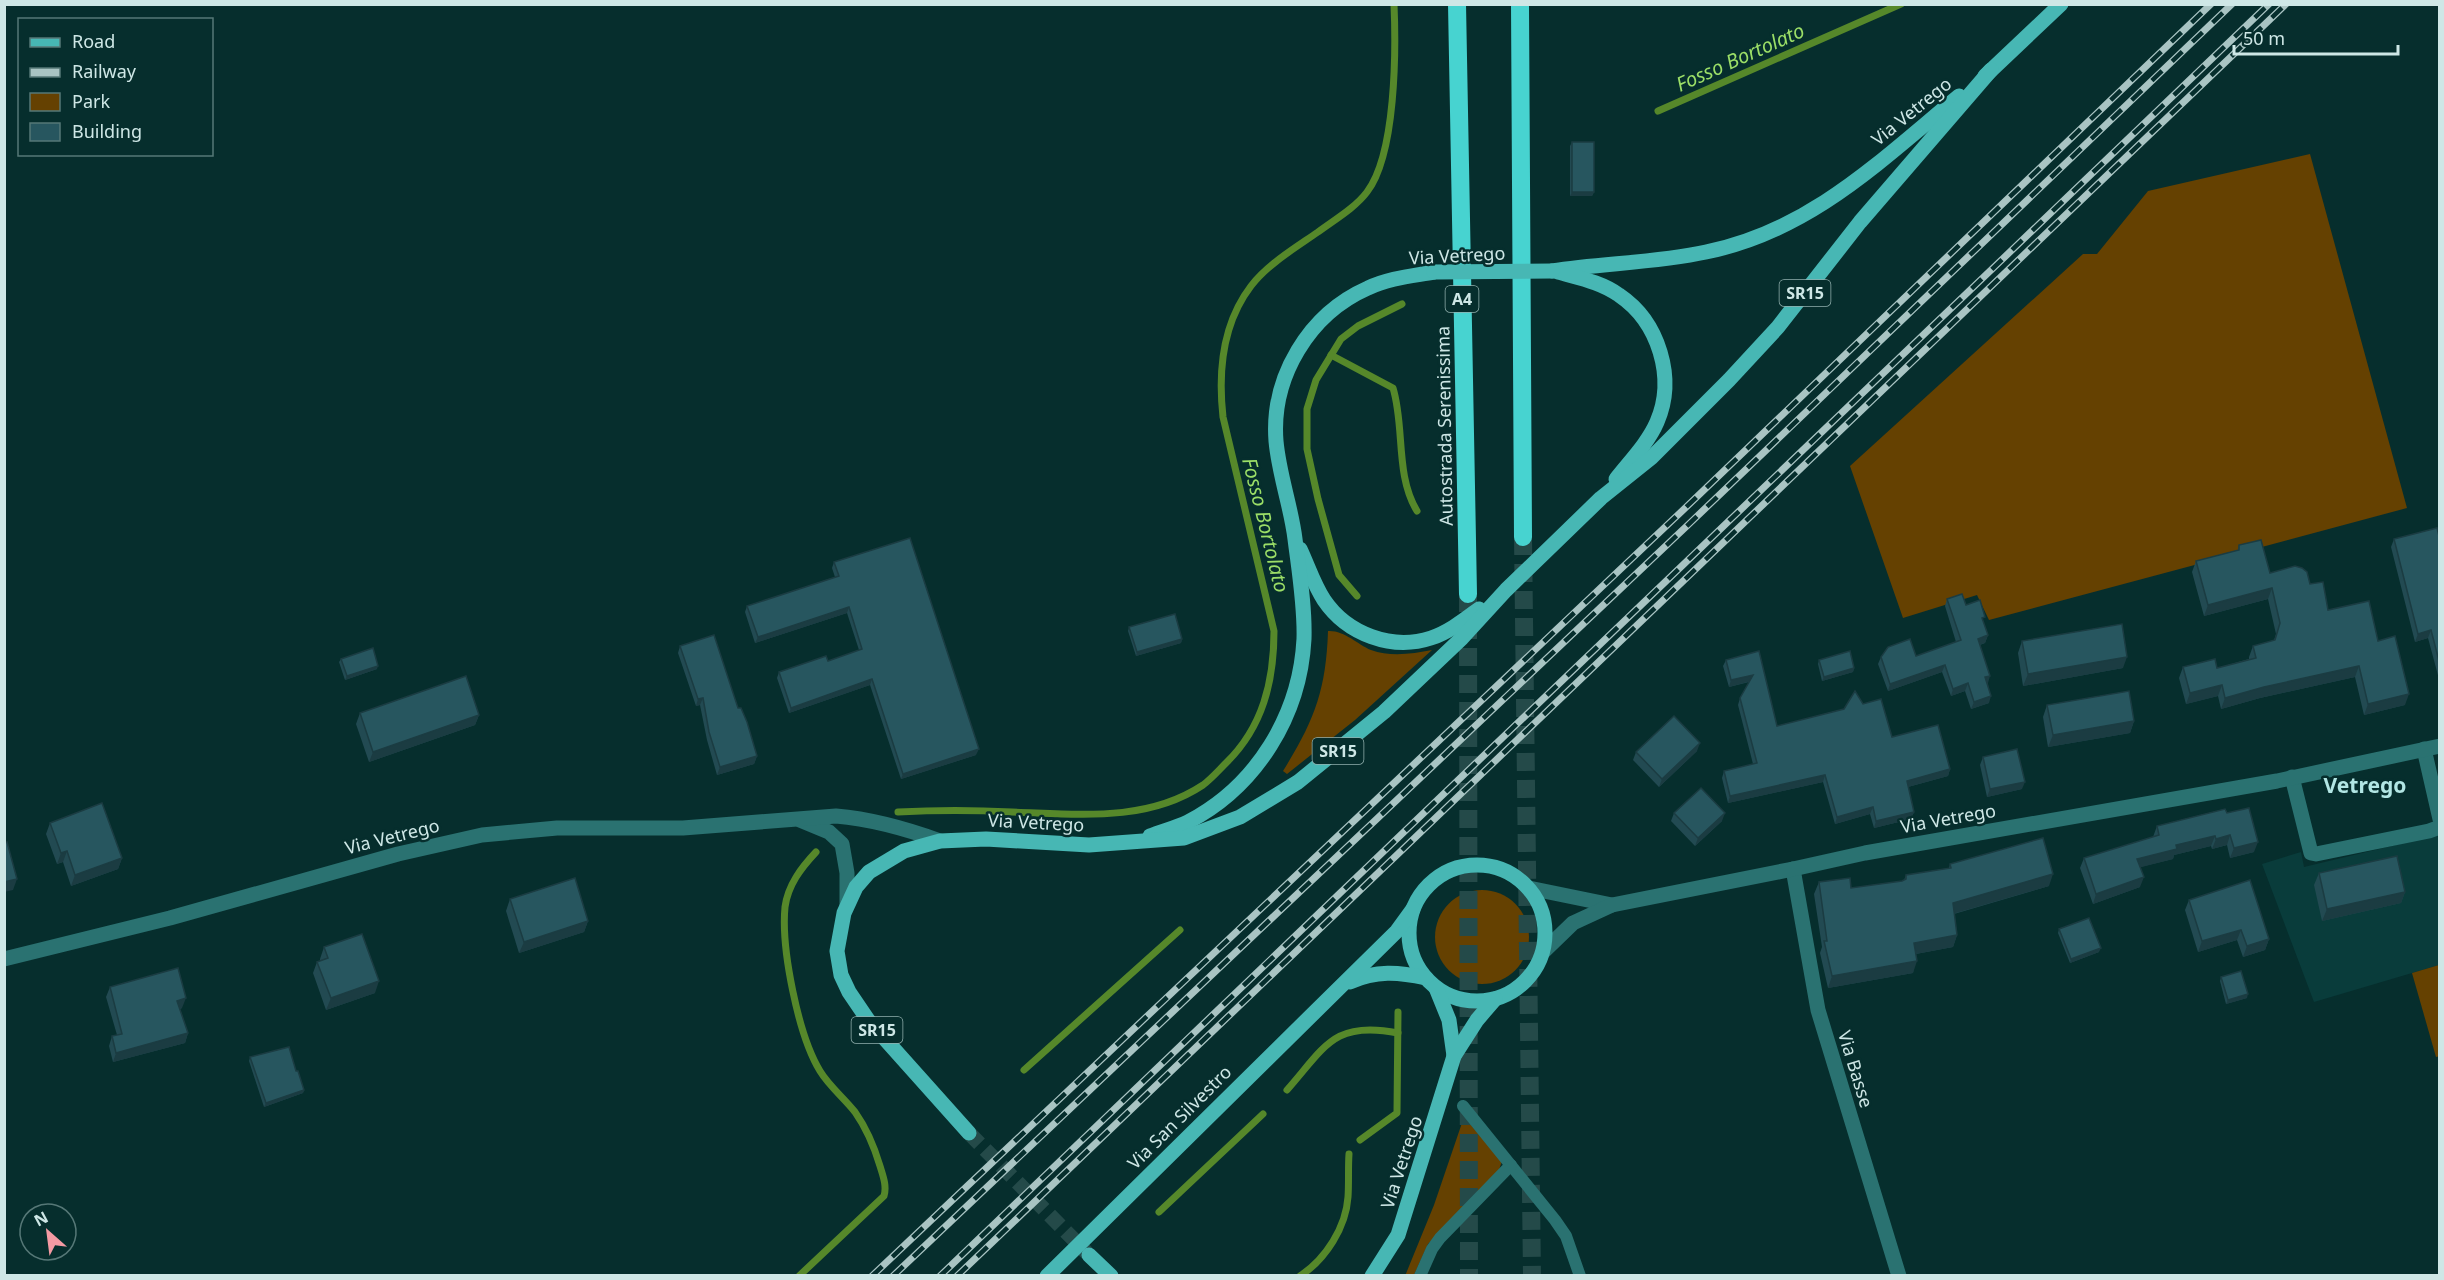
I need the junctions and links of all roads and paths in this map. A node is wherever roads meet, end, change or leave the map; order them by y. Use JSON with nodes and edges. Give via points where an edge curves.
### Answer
{"nodes":[{"id":1,"x":1457,"y":4,"type":"edge"},
{"id":2,"x":1520,"y":4,"type":"edge"},
{"id":3,"x":2061,"y":4,"type":"edge"},
{"id":4,"x":1991,"y":70,"type":"junction"},
{"id":5,"x":1552,"y":271,"type":"junction"},
{"id":6,"x":1600,"y":498,"type":"junction"},
{"id":7,"x":1295,"y":537,"type":"junction"},
{"id":8,"x":1523,"y":537,"type":"tunnel mouth"},
{"id":9,"x":1506,"y":590,"type":"junction"},
{"id":10,"x":1468,"y":594,"type":"tunnel mouth"},
{"id":11,"x":2432,"y":748,"type":"edge"},
{"id":12,"x":2292,"y":777,"type":"junction"},
{"id":13,"x":2439,"y":819,"type":"edge"},
{"id":14,"x":800,"y":820,"type":"junction"},
{"id":15,"x":2439,"y":827,"type":"edge"},
{"id":16,"x":940,"y":841,"type":"junction"},
{"id":17,"x":1130,"y":843,"type":"junction"},
{"id":18,"x":1794,"y":869,"type":"junction"},
{"id":19,"x":1529,"y":888,"type":"junction"},
{"id":20,"x":847,"y":905,"type":"junction"},
{"id":21,"x":1612,"y":905,"type":"junction"},
{"id":22,"x":1413,"y":909,"type":"junction"},
{"id":23,"x":1543,"y":952,"type":"junction"},
{"id":24,"x":4,"y":959,"type":"edge"},
{"id":25,"x":1431,"y":983,"type":"junction"},
{"id":26,"x":1340,"y":987,"type":"junction"},
{"id":27,"x":1495,"y":999,"type":"junction"},
{"id":28,"x":1454,"y":1056,"type":"junction"},
{"id":29,"x":1463,"y":1106,"type":"dead end"},
{"id":30,"x":969,"y":1133,"type":"tunnel mouth"},
{"id":31,"x":1511,"y":1165,"type":"junction"},
{"id":32,"x":1089,"y":1255,"type":"tunnel mouth"},
{"id":33,"x":1047,"y":1275,"type":"edge"},
{"id":34,"x":1111,"y":1275,"type":"edge"},
{"id":35,"x":1372,"y":1275,"type":"edge"},
{"id":36,"x":1420,"y":1275,"type":"edge"},
{"id":37,"x":1580,"y":1275,"type":"edge"},
{"id":38,"x":1899,"y":1275,"type":"edge"}],
"edges":[{"from":1,"to":10,"type":"highway","name":"Autostrada Serenissima","number":"A4"},
{"from":2,"to":8,"type":"highway"},
{"from":3,"to":4,"type":"main road","name":"Via Vetrego","number":"SR15"},
{"from":4,"to":5,"type":"main road","name":"Via Vetrego","number":"SR15","via":[[1845,190],[1778,229],[1677,258]]},
{"from":4,"to":6,"type":"main road","name":"Via Vetrego","number":"SR15","via":[[1860,222],[1778,327],[1651,458]]},
{"from":5,"to":6,"type":"main road","number":"SR15","via":[[1603,286],[1629,303],[1650,329],[1665,368],[1662,409],[1656,424]]},
{"from":5,"to":7,"type":"main road","name":"Via Vetrego","number":"SR15","bridge":true,"via":[[1434,272],[1388,280],[1367,288],[1320,322],[1298,348],[1285,374],[1277,405],[1276,440]]},
{"from":6,"to":9,"type":"main road","name":"Via Vetrego","number":"SR15"},
{"from":7,"to":9,"type":"main road","number":"SR15","via":[[1330,608],[1352,628],[1383,640],[1411,642],[1432,638]]},
{"from":7,"to":17,"type":"main road","name":"Via Vetrego","number":"SR15","via":[[1304,639],[1299,677],[1284,724],[1246,777],[1218,802],[1186,822]]},
{"from":9,"to":17,"type":"main road","name":"Via Vetrego","number":"SR15","via":[[1384,712],[1298,782],[1216,827],[1175,839]]},
{"from":11,"to":12,"type":"street","name":"Via Vetrego"},
{"from":11,"to":13,"type":"street","name":"Via Vetrego"},
{"from":12,"to":15,"type":"street","via":[[2311,853]]},
{"from":12,"to":18,"type":"street","name":"Via Vetrego"},
{"from":14,"to":16,"type":"street","name":"Via Vetrego","via":[[857,818]]},
{"from":14,"to":20,"type":"street","name":"Via Vetrego","via":[[829,832],[842,844]]},
{"from":14,"to":24,"type":"street","name":"Via Vetrego","via":[[683,828],[557,828],[482,835]]},
{"from":16,"to":17,"type":"main road","name":"Via Vetrego","number":"SR15"},
{"from":16,"to":20,"type":"main road","name":"Via Vetrego","number":"SR15","via":[[921,844],[886,860],[856,887]]},
{"from":18,"to":21,"type":"street","name":"Via Vetrego"},
{"from":18,"to":38,"type":"street","name":"Via Basse","via":[[1818,1010]]},
{"from":19,"to":21,"type":"street","name":"Via Vetrego"},
{"from":19,"to":22,"type":"main road","name":"Via Vetrego","via":[[1511,873],[1489,866],[1466,866],[1443,874],[1425,889]]},
{"from":19,"to":23,"type":"main road","name":"Via Vetrego","via":[[1541,908],[1546,930]]},
{"from":20,"to":30,"type":"main road","name":"Via Vetrego","number":"SR15","via":[[837,951],[849,992],[868,1020]]},
{"from":21,"to":23,"type":"street","name":"Via Vetrego","via":[[1573,923]]},
{"from":22,"to":25,"type":"main road","name":"Via Vetrego","via":[[1410,945],[1416,963]]},
{"from":22,"to":26,"type":"main road","name":"Via San Silvestro","via":[[1397,931]]},
{"from":23,"to":27,"type":"main road","name":"Via Vetrego","via":[[1533,973],[1516,989]]},
{"from":25,"to":26,"type":"main road","name":"Via San Silvestro","via":[[1405,973],[1385,972],[1365,975]]},
{"from":25,"to":27,"type":"main road","name":"Via Vetrego","via":[[1454,998]]},
{"from":25,"to":28,"type":"main road","name":"Via Vetrego","via":[[1449,1020]]},
{"from":26,"to":33,"type":"main road","name":"Via San Silvestro"},
{"from":27,"to":28,"type":"main road","name":"Via Vetrego"},
{"from":28,"to":35,"type":"main road","name":"Via Vetrego","via":[[1398,1235]]},
{"from":29,"to":31,"type":"lane"},
{"from":31,"to":36,"type":"lane","via":[[1440,1238]]},
{"from":31,"to":37,"type":"lane","via":[[1566,1236]]},
{"from":32,"to":34,"type":"main road"}]}
